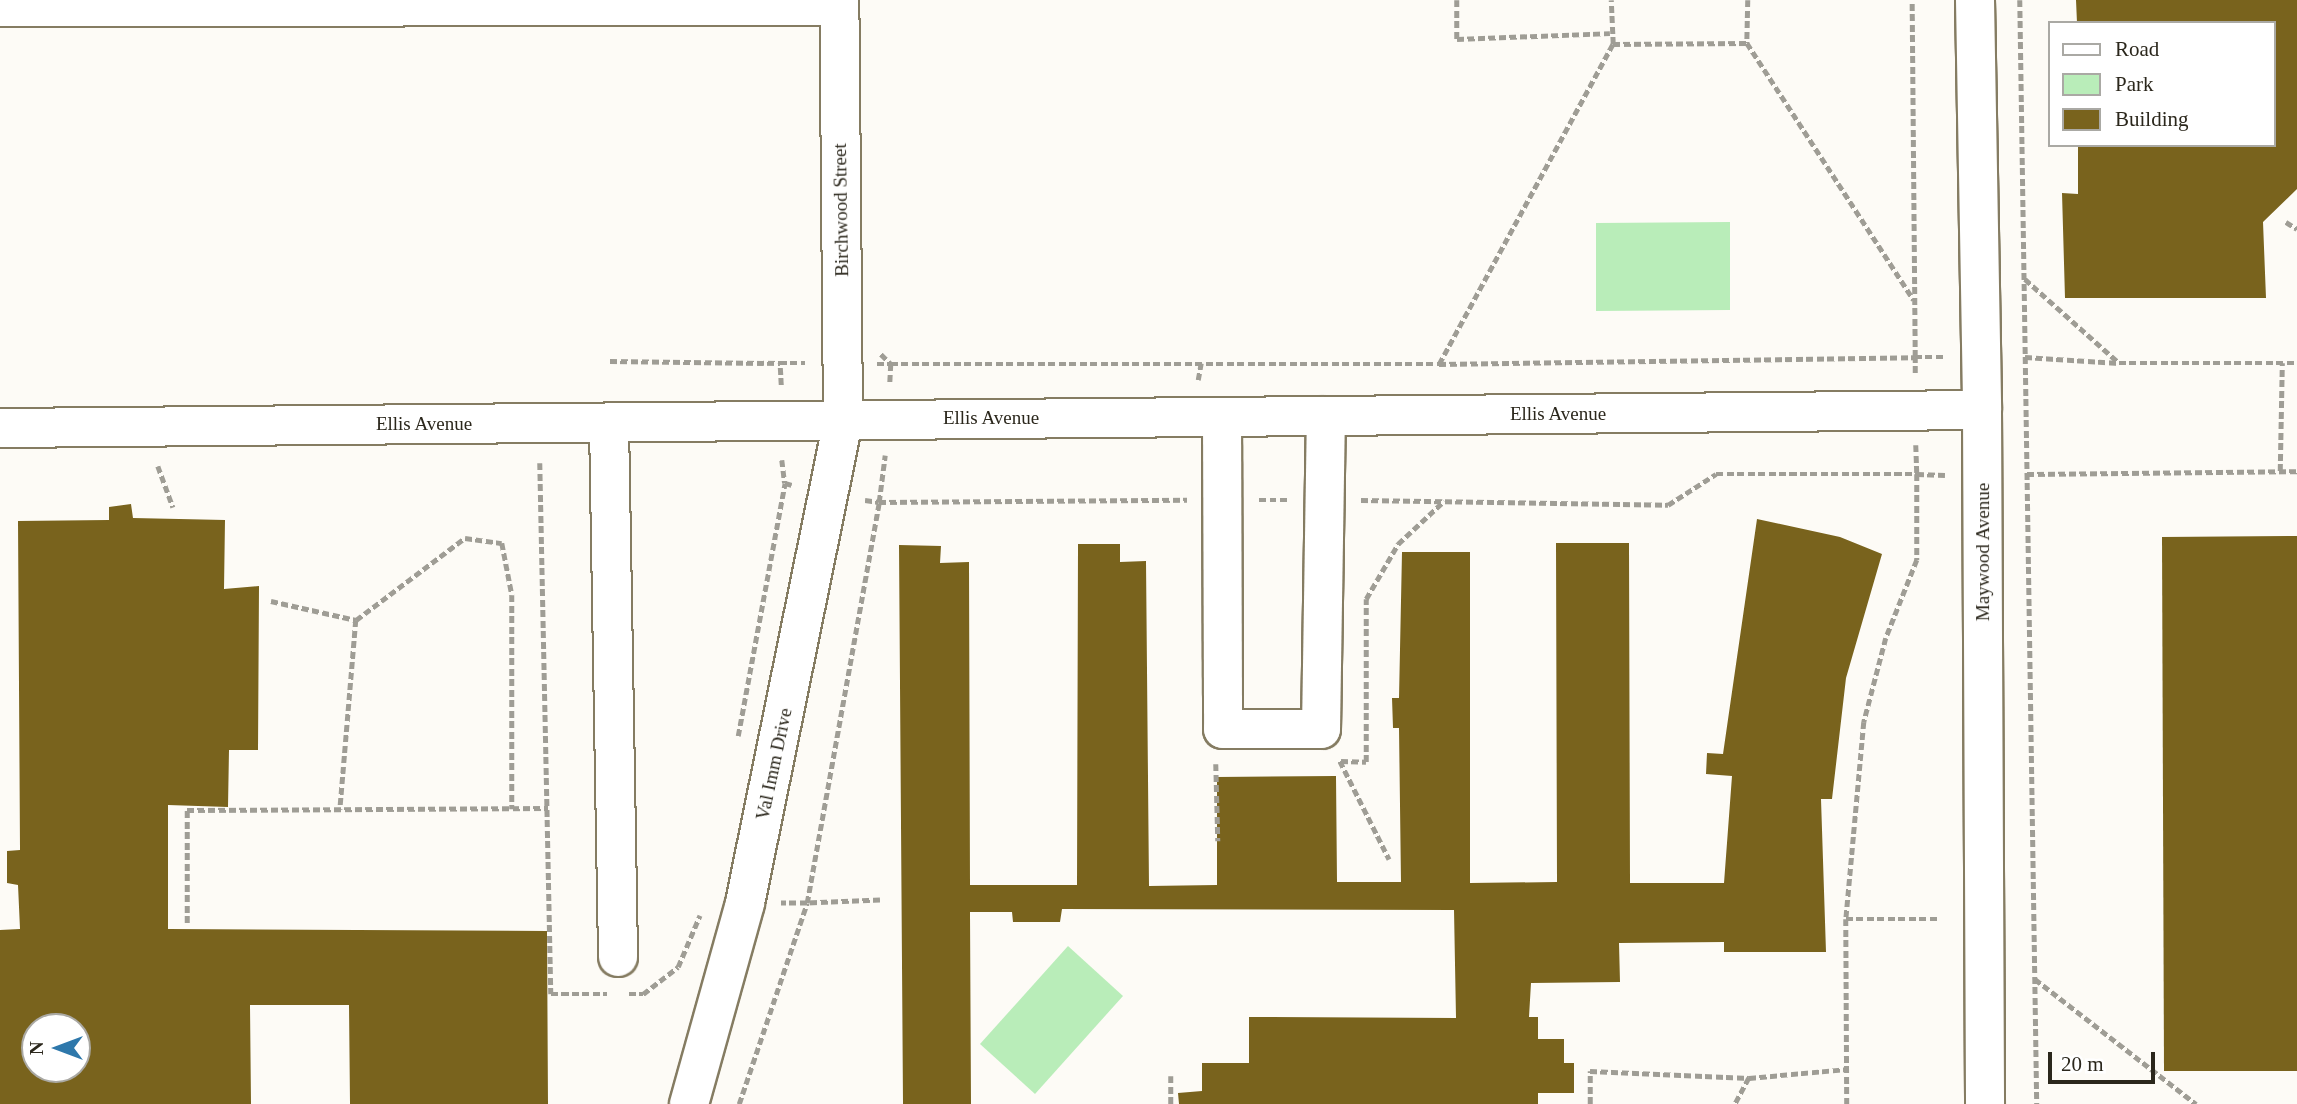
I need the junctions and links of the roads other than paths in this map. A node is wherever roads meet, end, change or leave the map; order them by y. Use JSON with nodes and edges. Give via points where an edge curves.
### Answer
{"nodes":[{"id":1,"x":1975,"y":0,"type":"edge"},
{"id":2,"x":839,"y":3,"type":"edge"},
{"id":3,"x":0,"y":7,"type":"edge"},
{"id":4,"x":1982,"y":410,"type":"junction"},
{"id":5,"x":1326,"y":416,"type":"junction"},
{"id":6,"x":1208,"y":417,"type":"junction"},
{"id":7,"x":843,"y":420,"type":"junction"},
{"id":8,"x":609,"y":422,"type":"junction"},
{"id":9,"x":0,"y":428,"type":"edge"},
{"id":10,"x":618,"y":957,"type":"dead end"},
{"id":11,"x":689,"y":1104,"type":"edge"},
{"id":12,"x":1985,"y":1104,"type":"edge"}],
"edges":[{"from":1,"to":4,"type":"street","name":"Maywood Avenue"},
{"from":2,"to":3,"type":"street"},
{"from":2,"to":7,"type":"street","name":"Birchwood Street"},
{"from":4,"to":5,"type":"street","name":"Ellis Avenue"},
{"from":4,"to":12,"type":"street","name":"Maywood Avenue"},
{"from":5,"to":6,"type":"street","name":"Ellis Avenue"},
{"from":5,"to":6,"type":"street","via":[[1321,729],[1223,729],[1198,499]]},
{"from":6,"to":7,"type":"street","name":"Ellis Avenue"},
{"from":7,"to":8,"type":"street","name":"Ellis Avenue"},
{"from":7,"to":11,"type":"street","name":"Val Imm Drive","via":[[745,903]]},
{"from":8,"to":9,"type":"street","name":"Ellis Avenue"},
{"from":8,"to":10,"type":"street"}]}
